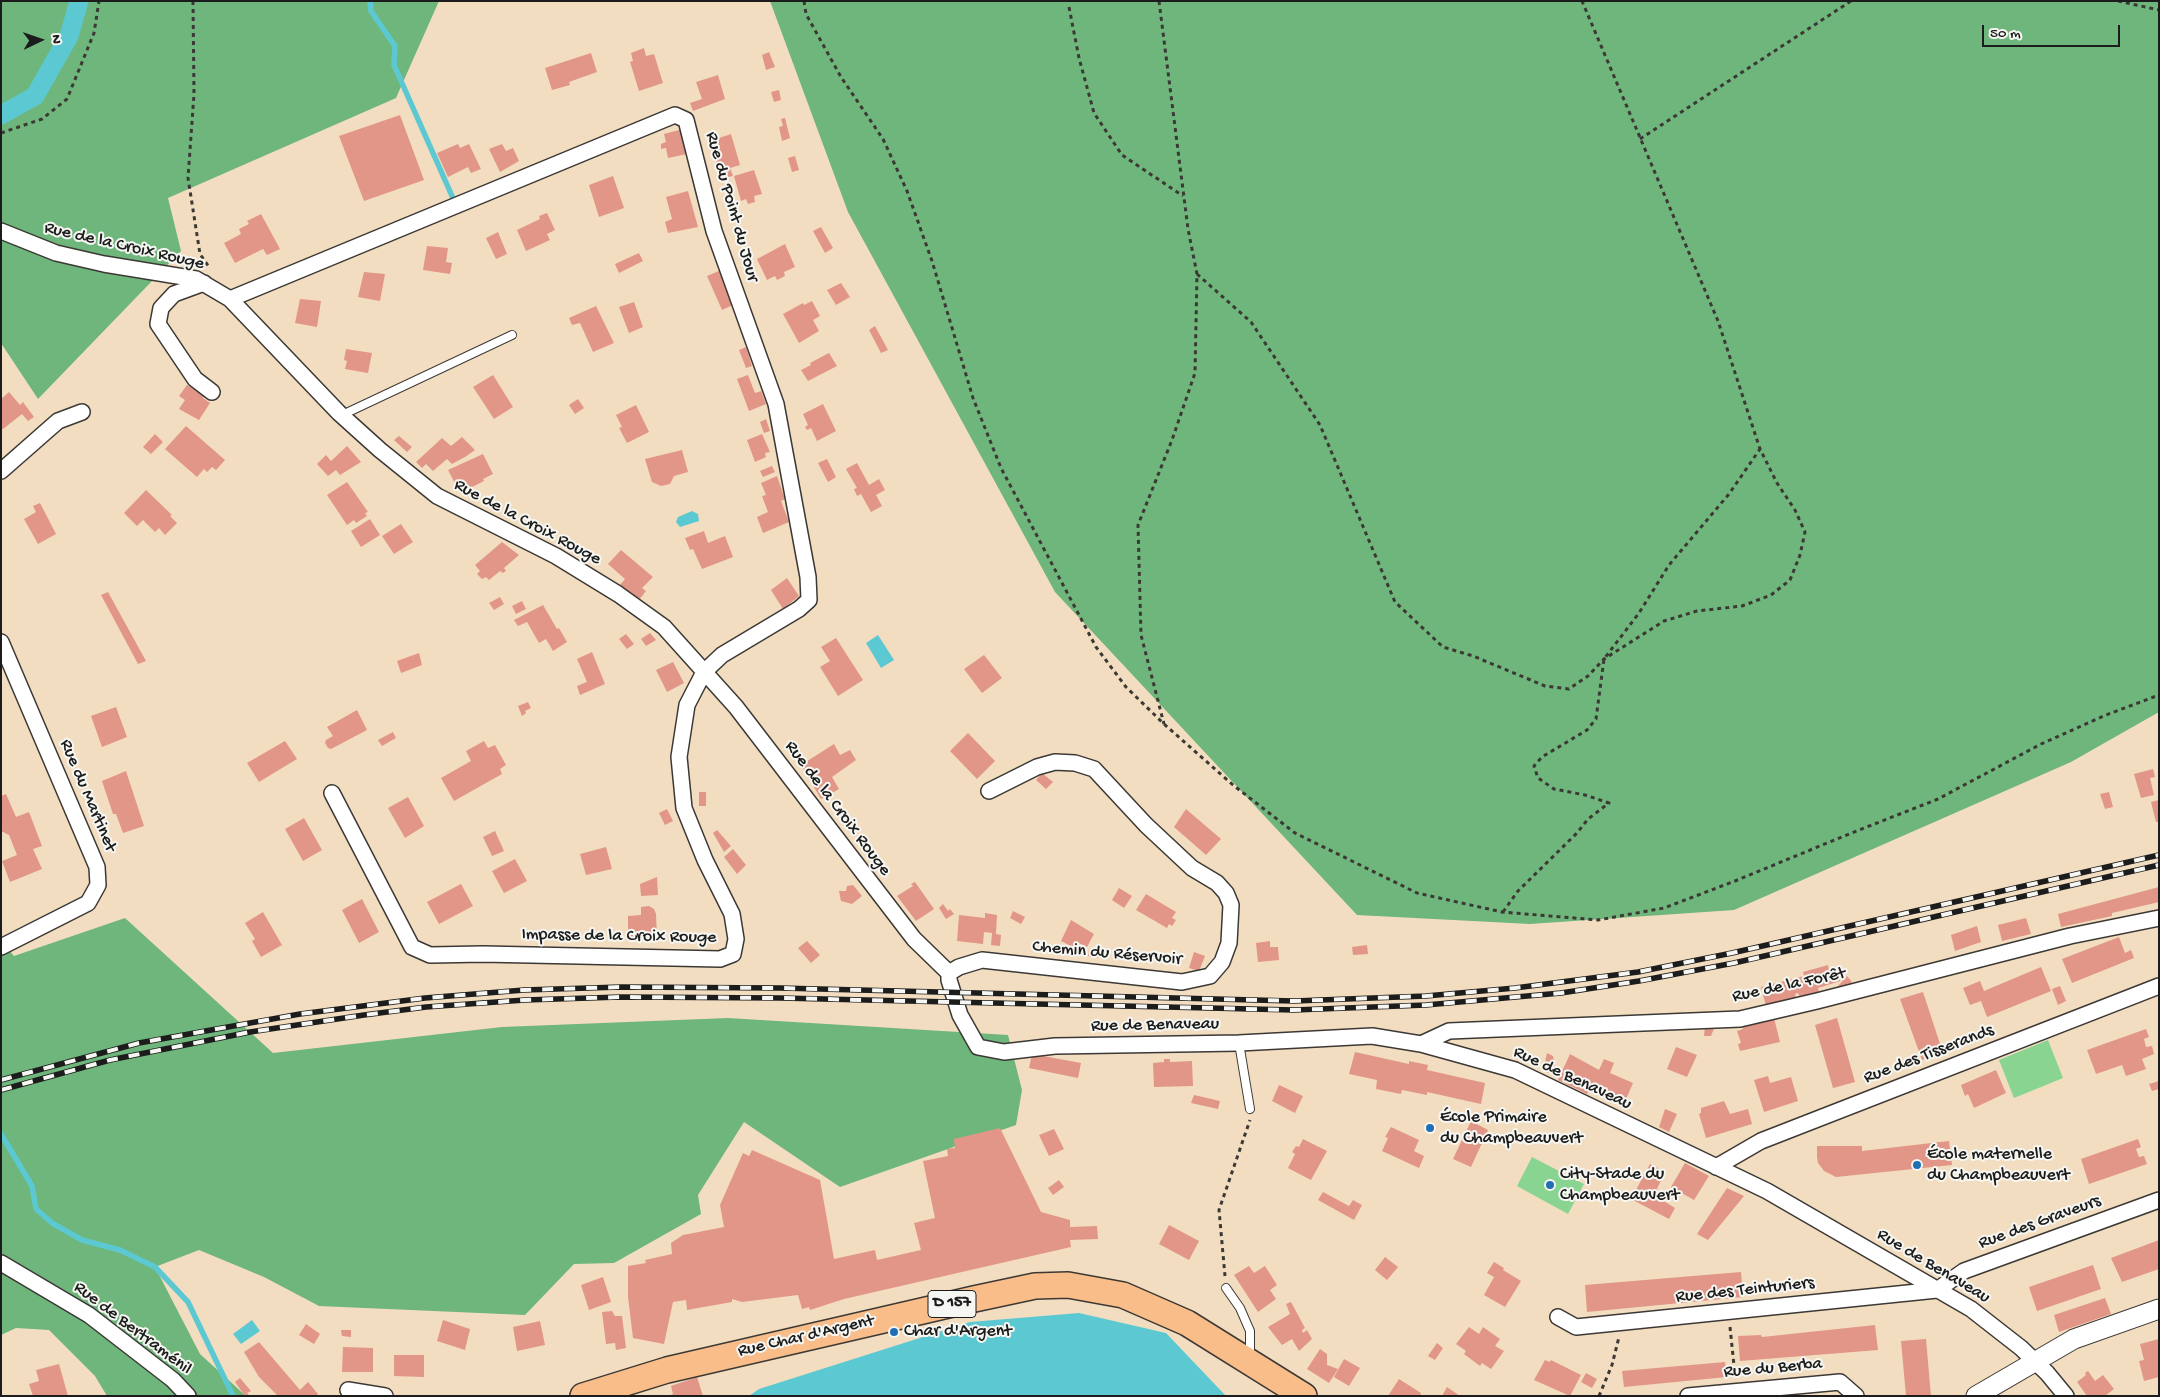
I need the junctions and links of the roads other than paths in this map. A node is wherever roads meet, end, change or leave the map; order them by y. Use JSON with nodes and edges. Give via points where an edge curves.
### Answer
{"nodes":[{"id":1,"x":1,"y":231,"type":"edge"},
{"id":2,"x":210,"y":287,"type":"junction"},
{"id":3,"x":230,"y":299,"type":"junction"},
{"id":4,"x":512,"y":335,"type":"dead end"},
{"id":5,"x":212,"y":392,"type":"dead end"},
{"id":6,"x":82,"y":412,"type":"dead end"},
{"id":7,"x":342,"y":415,"type":"junction"},
{"id":8,"x":1,"y":471,"type":"edge"},
{"id":9,"x":1,"y":642,"type":"edge"},
{"id":10,"x":704,"y":672,"type":"junction"},
{"id":11,"x":989,"y":791,"type":"dead end"},
{"id":12,"x":332,"y":792,"type":"dead end"},
{"id":13,"x":2159,"y":918,"type":"edge"},
{"id":14,"x":1,"y":947,"type":"edge"},
{"id":15,"x":949,"y":973,"type":"junction"},
{"id":16,"x":2159,"y":986,"type":"edge"},
{"id":17,"x":1239,"y":1043,"type":"junction"},
{"id":18,"x":1421,"y":1044,"type":"junction"},
{"id":19,"x":1250,"y":1109,"type":"road end"},
{"id":20,"x":1716,"y":1167,"type":"junction"},
{"id":21,"x":2159,"y":1200,"type":"edge"},
{"id":22,"x":1,"y":1263,"type":"edge"},
{"id":23,"x":1226,"y":1288,"type":"road end"},
{"id":24,"x":1938,"y":1290,"type":"junction"},
{"id":25,"x":2159,"y":1309,"type":"edge"},
{"id":26,"x":1558,"y":1317,"type":"dead end"},
{"id":27,"x":2034,"y":1361,"type":"junction"},
{"id":28,"x":1249,"y":1362,"type":"junction"},
{"id":29,"x":348,"y":1390,"type":"dead end"},
{"id":30,"x":188,"y":1396,"type":"edge"},
{"id":31,"x":385,"y":1396,"type":"edge"},
{"id":32,"x":582,"y":1396,"type":"edge"},
{"id":33,"x":1304,"y":1396,"type":"edge"},
{"id":34,"x":1688,"y":1396,"type":"edge"},
{"id":35,"x":1856,"y":1396,"type":"edge"},
{"id":36,"x":1976,"y":1396,"type":"edge"},
{"id":37,"x":2066,"y":1396,"type":"edge"}],
"edges":[{"from":1,"to":2,"type":"street","name":"Rue de la Croix Rouge","via":[[56,253],[196,279]]},
{"from":2,"to":3,"type":"street","name":"Rue de la Croix Rouge"},
{"from":2,"to":5,"type":"street","via":[[174,294],[161,308],[158,324],[195,378]]},
{"from":3,"to":7,"type":"street","name":"Rue de la Croix Rouge"},
{"from":3,"to":10,"type":"street","name":"Rue du Point du Jour","via":[[675,114],[686,120],[714,231],[776,404],[808,577],[809,600],[722,655]]},
{"from":4,"to":7,"type":"lane"},
{"from":6,"to":8,"type":"street","via":[[58,421]]},
{"from":7,"to":10,"type":"street","name":"Rue de la Croix Rouge","via":[[437,496],[556,556],[618,594],[664,627]]},
{"from":9,"to":14,"type":"street","name":"Rue du Martinet","via":[[97,867],[98,885],[88,902]]},
{"from":10,"to":12,"type":"street","name":"Impasse de la Croix Rouge","via":[[688,705],[679,757],[684,808],[732,914],[736,939],[733,954],[720,959],[430,955],[412,947]]},
{"from":10,"to":15,"type":"street","name":"Rue de la Croix Rouge","via":[[736,707],[914,939]]},
{"from":11,"to":15,"type":"street","name":"Chemin du Réservoir","via":[[1037,767],[1055,762],[1094,769],[1192,868],[1217,883],[1226,893],[1231,905],[1230,942],[1222,962],[1210,976],[1182,982],[982,960]]},
{"from":13,"to":18,"type":"street","name":"Rue de la Forêt","via":[[2070,936],[1740,1018],[1449,1031]]},
{"from":15,"to":17,"type":"street","name":"Rue de Benaveau","via":[[960,1015],[978,1047],[1004,1052],[1055,1046]]},
{"from":16,"to":20,"type":"street","name":"Rue des Tisserands","via":[[1760,1141]]},
{"from":17,"to":18,"type":"street","name":"Rue de Benaveau","via":[[1372,1036]]},
{"from":17,"to":19,"type":"lane"},
{"from":18,"to":20,"type":"street","name":"Rue de Benaveau","via":[[1515,1070]]},
{"from":20,"to":24,"type":"street","name":"Rue de Benaveau","via":[[1767,1191]]},
{"from":21,"to":24,"type":"street","name":"Rue des Graveurs","via":[[1964,1271]]},
{"from":22,"to":30,"type":"street","name":"Rue de Bertraménil","via":[[88,1316],[173,1380]]},
{"from":23,"to":28,"type":"lane","via":[[1250,1331]]},
{"from":24,"to":26,"type":"street","name":"Rue des Teinturiers","via":[[1576,1327]]},
{"from":24,"to":27,"type":"street","name":"Rue de Benaveau","via":[[1971,1309]]},
{"from":25,"to":27,"type":"street","via":[[2074,1339]]},
{"from":27,"to":36,"type":"street"},
{"from":27,"to":37,"type":"street","name":"Rue de Benaveau"},
{"from":28,"to":32,"type":"main road","name":"Rue Char d'Argent","number":"D 157","via":[[1187,1323],[1123,1295],[1068,1285],[1035,1286],[667,1370]]},
{"from":28,"to":33,"type":"main road","name":"Rue Char d'Argent","number":"D 157"},
{"from":29,"to":31,"type":"street"},
{"from":34,"to":35,"type":"street","name":"Rue du Berba","via":[[1840,1382]]}]}
